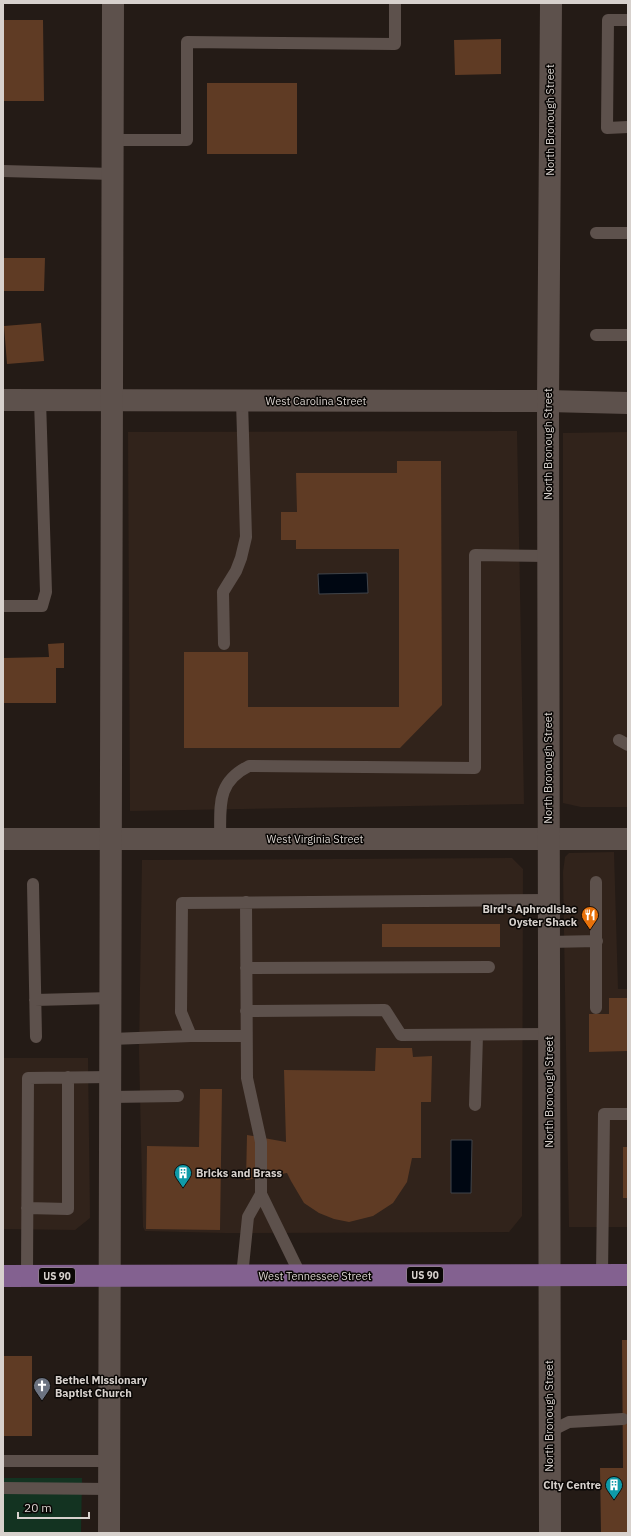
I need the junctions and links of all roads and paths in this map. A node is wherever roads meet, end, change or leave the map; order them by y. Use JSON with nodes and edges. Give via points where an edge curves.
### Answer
{"nodes":[{"id":1,"x":113,"y":3,"type":"edge"},
{"id":2,"x":395,"y":3,"type":"edge"},
{"id":3,"x":551,"y":3,"type":"edge"},
{"id":4,"x":628,"y":20,"type":"edge"},
{"id":5,"x":628,"y":127,"type":"edge"},
{"id":6,"x":113,"y":140,"type":"junction"},
{"id":7,"x":3,"y":171,"type":"edge"},
{"id":8,"x":113,"y":174,"type":"junction"},
{"id":9,"x":596,"y":233,"type":"dead end"},
{"id":10,"x":628,"y":233,"type":"edge"},
{"id":11,"x":596,"y":335,"type":"dead end"},
{"id":12,"x":628,"y":335,"type":"edge"},
{"id":13,"x":3,"y":400,"type":"edge"},
{"id":14,"x":40,"y":400,"type":"junction"},
{"id":15,"x":112,"y":400,"type":"junction"},
{"id":16,"x":242,"y":401,"type":"junction"},
{"id":17,"x":548,"y":401,"type":"junction"},
{"id":18,"x":628,"y":403,"type":"edge"},
{"id":19,"x":548,"y":556,"type":"junction"},
{"id":20,"x":3,"y":606,"type":"edge"},
{"id":21,"x":224,"y":644,"type":"dead end"},
{"id":22,"x":3,"y":839,"type":"edge"},
{"id":23,"x":220,"y":839,"type":"junction"},
{"id":24,"x":548,"y":839,"type":"junction"},
{"id":25,"x":628,"y":839,"type":"edge"},
{"id":26,"x":111,"y":840,"type":"junction"},
{"id":27,"x":596,"y":882,"type":"dead end"},
{"id":28,"x":33,"y":884,"type":"dead end"},
{"id":29,"x":549,"y":900,"type":"junction"},
{"id":30,"x":246,"y":902,"type":"junction"},
{"id":31,"x":597,"y":941,"type":"junction"},
{"id":32,"x":549,"y":942,"type":"junction"},
{"id":33,"x":489,"y":967,"type":"dead end"},
{"id":34,"x":246,"y":968,"type":"junction"},
{"id":35,"x":111,"y":998,"type":"junction"},
{"id":36,"x":35,"y":1000,"type":"junction"},
{"id":37,"x":596,"y":1008,"type":"dead end"},
{"id":38,"x":246,"y":1011,"type":"junction"},
{"id":39,"x":549,"y":1034,"type":"junction"},
{"id":40,"x":477,"y":1035,"type":"junction"},
{"id":41,"x":191,"y":1036,"type":"junction"},
{"id":42,"x":246,"y":1036,"type":"junction"},
{"id":43,"x":36,"y":1037,"type":"dead end"},
{"id":44,"x":111,"y":1039,"type":"junction"},
{"id":45,"x":68,"y":1077,"type":"junction"},
{"id":46,"x":111,"y":1087,"type":"junction"},
{"id":47,"x":178,"y":1096,"type":"dead end"},
{"id":48,"x":475,"y":1105,"type":"dead end"},
{"id":49,"x":628,"y":1114,"type":"edge"},
{"id":50,"x":261,"y":1194,"type":"junction"},
{"id":51,"x":27,"y":1208,"type":"junction"},
{"id":52,"x":549,"y":1275,"type":"junction"},
{"id":53,"x":602,"y":1275,"type":"junction"},
{"id":54,"x":628,"y":1275,"type":"edge"},
{"id":55,"x":3,"y":1276,"type":"edge"},
{"id":56,"x":26,"y":1276,"type":"junction"},
{"id":57,"x":110,"y":1276,"type":"junction"},
{"id":58,"x":242,"y":1276,"type":"junction"},
{"id":59,"x":301,"y":1276,"type":"junction"},
{"id":60,"x":623,"y":1419,"type":"dead end"},
{"id":61,"x":550,"y":1432,"type":"junction"},
{"id":62,"x":3,"y":1461,"type":"edge"},
{"id":63,"x":110,"y":1461,"type":"junction"},
{"id":64,"x":3,"y":1488,"type":"edge"},
{"id":65,"x":110,"y":1488,"type":"junction"},
{"id":66,"x":109,"y":1533,"type":"edge"},
{"id":67,"x":550,"y":1533,"type":"edge"}],
"edges":[{"from":1,"to":6,"type":"street"},
{"from":2,"to":6,"type":"lane","via":[[395,44],[187,42],[187,140]]},
{"from":3,"to":17,"type":"street","name":"North Bronough Street"},
{"from":4,"to":5,"type":"lane","via":[[608,20],[607,128]]},
{"from":6,"to":8,"type":"street"},
{"from":7,"to":8,"type":"lane"},
{"from":8,"to":15,"type":"street"},
{"from":9,"to":10,"type":"lane"},
{"from":11,"to":12,"type":"lane"},
{"from":13,"to":14,"type":"street","name":"West Carolina Street"},
{"from":14,"to":15,"type":"street","name":"West Carolina Street"},
{"from":14,"to":20,"type":"lane","via":[[46,592],[42,606]]},
{"from":15,"to":16,"type":"street","name":"West Carolina Street"},
{"from":15,"to":26,"type":"street"},
{"from":16,"to":17,"type":"street","name":"West Carolina Street"},
{"from":16,"to":21,"type":"lane","via":[[246,537],[236,570],[223,592]]},
{"from":17,"to":18,"type":"street","name":"West Carolina Street"},
{"from":17,"to":19,"type":"street","name":"North Bronough Street"},
{"from":19,"to":23,"type":"lane","via":[[475,555],[475,768],[249,766],[237,772],[227,783],[221,796]]},
{"from":19,"to":24,"type":"street","name":"North Bronough Street"},
{"from":22,"to":26,"type":"street","name":"West Virginia Street"},
{"from":23,"to":24,"type":"street","name":"West Virginia Street"},
{"from":23,"to":26,"type":"street","name":"West Virginia Street"},
{"from":24,"to":25,"type":"street","name":"West Virginia Street"},
{"from":24,"to":29,"type":"street","name":"North Bronough Street"},
{"from":26,"to":35,"type":"street"},
{"from":27,"to":31,"type":"lane"},
{"from":28,"to":36,"type":"lane"},
{"from":29,"to":30,"type":"lane"},
{"from":29,"to":32,"type":"street","name":"North Bronough Street"},
{"from":30,"to":34,"type":"lane"},
{"from":30,"to":41,"type":"lane","via":[[182,903],[181,1012]]},
{"from":31,"to":32,"type":"lane"},
{"from":31,"to":37,"type":"lane"},
{"from":32,"to":39,"type":"street","name":"North Bronough Street"},
{"from":33,"to":34,"type":"lane"},
{"from":34,"to":38,"type":"lane"},
{"from":35,"to":36,"type":"lane"},
{"from":35,"to":44,"type":"street"},
{"from":36,"to":43,"type":"lane"},
{"from":38,"to":40,"type":"lane","via":[[385,1010],[401,1036]]},
{"from":38,"to":42,"type":"lane"},
{"from":39,"to":40,"type":"lane"},
{"from":39,"to":52,"type":"street","name":"North Bronough Street"},
{"from":40,"to":48,"type":"lane"},
{"from":41,"to":42,"type":"lane"},
{"from":41,"to":44,"type":"lane"},
{"from":42,"to":50,"type":"lane","via":[[247,1078],[261,1142]]},
{"from":44,"to":46,"type":"street"},
{"from":45,"to":46,"type":"lane"},
{"from":45,"to":51,"type":"lane","via":[[28,1078]]},
{"from":45,"to":51,"type":"lane","via":[[68,1209]]},
{"from":46,"to":47,"type":"lane"},
{"from":46,"to":57,"type":"street"},
{"from":49,"to":53,"type":"lane","via":[[604,1114]]},
{"from":50,"to":58,"type":"lane","via":[[248,1217]]},
{"from":50,"to":59,"type":"lane"},
{"from":51,"to":56,"type":"lane"},
{"from":52,"to":53,"type":"main road","name":"West Tennessee Street","number":"US 90"},
{"from":52,"to":59,"type":"main road","name":"West Tennessee Street","number":"US 90"},
{"from":52,"to":61,"type":"street","name":"North Bronough Street"},
{"from":53,"to":54,"type":"main road","name":"West Tennessee Street","number":"US 90"},
{"from":55,"to":56,"type":"main road","name":"West Tennessee Street","number":"US 90"},
{"from":56,"to":57,"type":"main road","name":"West Tennessee Street","number":"US 90"},
{"from":57,"to":58,"type":"main road","name":"West Tennessee Street","number":"US 90"},
{"from":57,"to":63,"type":"street"},
{"from":58,"to":59,"type":"main road","name":"West Tennessee Street","number":"US 90"},
{"from":60,"to":61,"type":"lane","via":[[569,1422]]},
{"from":61,"to":67,"type":"street","name":"North Bronough Street"},
{"from":62,"to":63,"type":"lane"},
{"from":63,"to":65,"type":"street"},
{"from":64,"to":65,"type":"lane"},
{"from":65,"to":66,"type":"street"}]}
